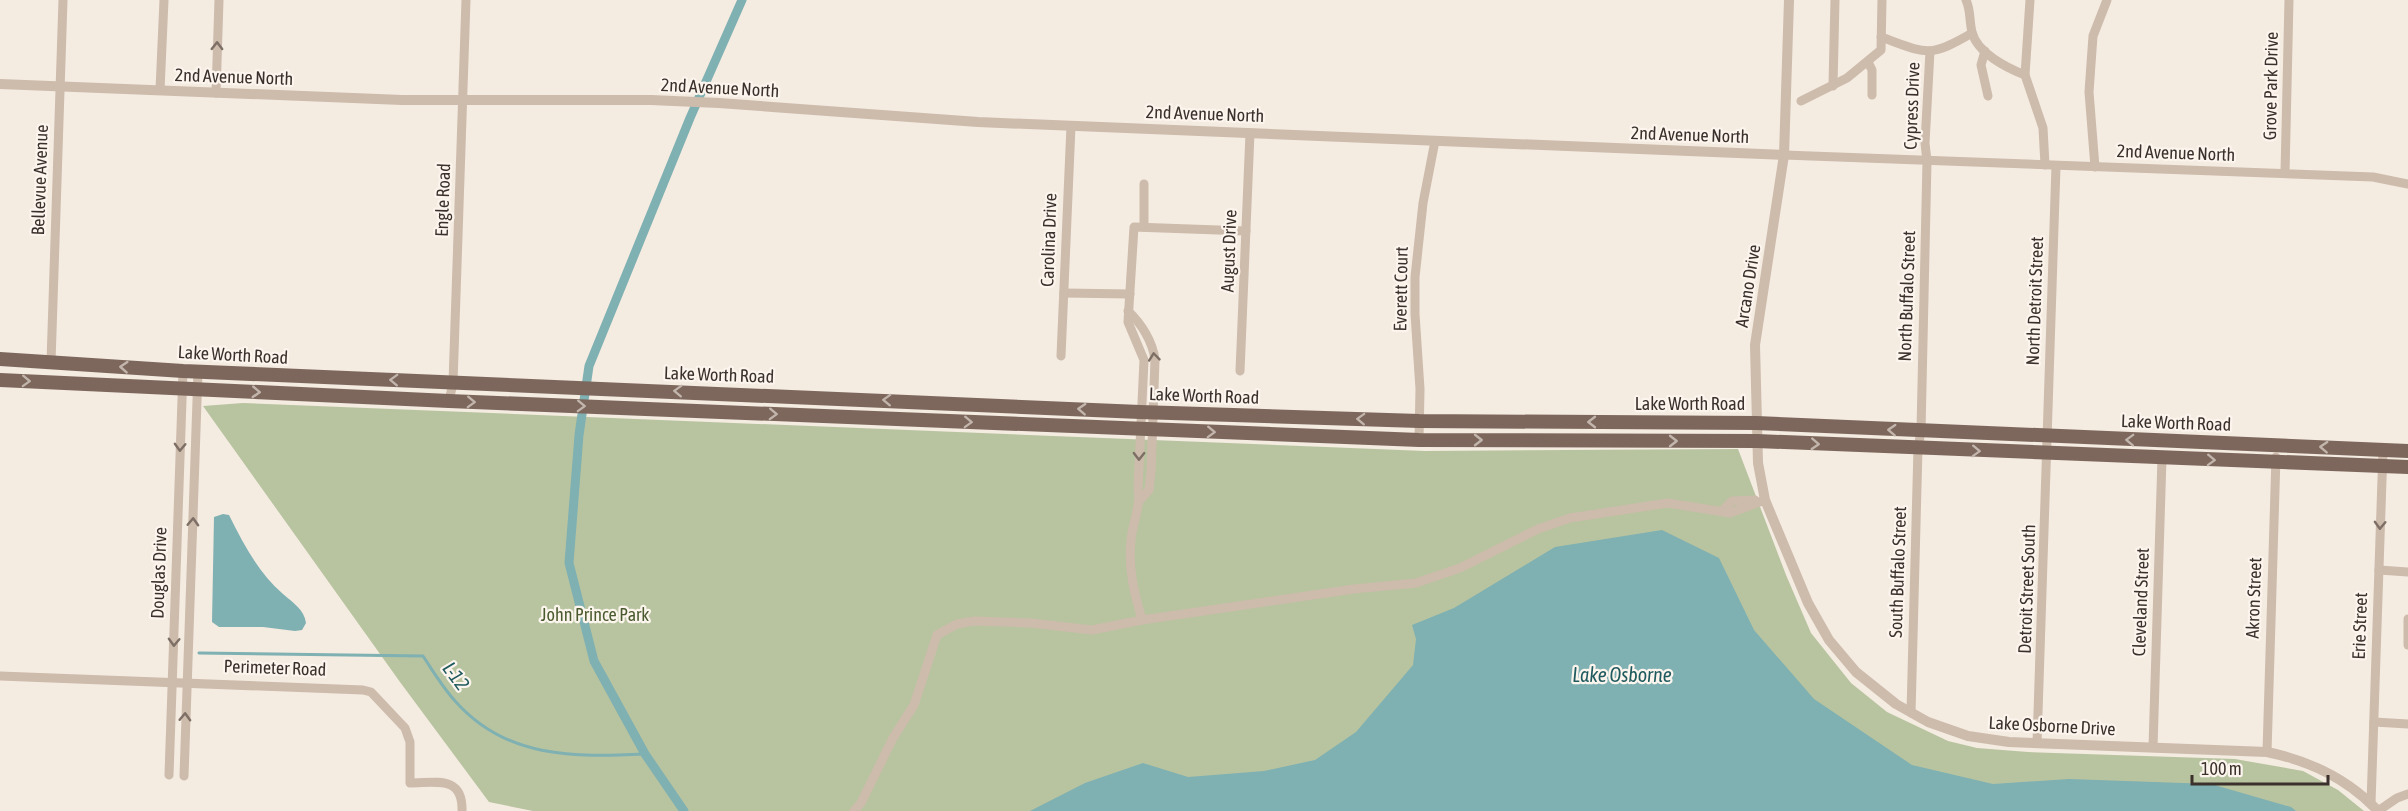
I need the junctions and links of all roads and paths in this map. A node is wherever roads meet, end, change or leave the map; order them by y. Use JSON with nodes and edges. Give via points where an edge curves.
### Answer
{"nodes":[{"id":1,"x":63,"y":0,"type":"edge"},
{"id":2,"x":164,"y":0,"type":"edge"},
{"id":3,"x":219,"y":0,"type":"edge"},
{"id":4,"x":466,"y":0,"type":"edge"},
{"id":5,"x":1789,"y":0,"type":"edge"},
{"id":6,"x":1834,"y":0,"type":"edge"},
{"id":7,"x":1882,"y":0,"type":"edge"},
{"id":8,"x":2030,"y":0,"type":"edge"},
{"id":9,"x":2107,"y":0,"type":"edge"},
{"id":10,"x":2289,"y":0,"type":"edge"},
{"id":11,"x":1970,"y":3,"type":"edge"},
{"id":12,"x":1972,"y":33,"type":"junction"},
{"id":13,"x":1881,"y":37,"type":"junction"},
{"id":14,"x":1930,"y":51,"type":"junction"},
{"id":15,"x":1985,"y":51,"type":"junction"},
{"id":16,"x":1868,"y":62,"type":"junction"},
{"id":17,"x":2025,"y":75,"type":"junction"},
{"id":18,"x":0,"y":84,"type":"edge"},
{"id":19,"x":1833,"y":86,"type":"junction"},
{"id":20,"x":59,"y":87,"type":"junction"},
{"id":21,"x":160,"y":90,"type":"junction"},
{"id":22,"x":216,"y":93,"type":"junction"},
{"id":23,"x":1872,"y":95,"type":"dead end"},
{"id":24,"x":1988,"y":96,"type":"dead end"},
{"id":25,"x":463,"y":101,"type":"junction"},
{"id":26,"x":1801,"y":101,"type":"dead end"},
{"id":27,"x":1071,"y":126,"type":"junction"},
{"id":28,"x":1250,"y":133,"type":"junction"},
{"id":29,"x":1435,"y":141,"type":"junction"},
{"id":30,"x":1784,"y":155,"type":"junction"},
{"id":31,"x":1928,"y":161,"type":"junction"},
{"id":32,"x":2045,"y":165,"type":"junction"},
{"id":33,"x":2056,"y":166,"type":"junction"},
{"id":34,"x":2095,"y":167,"type":"junction"},
{"id":35,"x":2285,"y":173,"type":"junction"},
{"id":36,"x":1144,"y":184,"type":"dead end"},
{"id":37,"x":2408,"y":184,"type":"edge"},
{"id":38,"x":1144,"y":227,"type":"junction"},
{"id":39,"x":1246,"y":231,"type":"junction"},
{"id":40,"x":1064,"y":293,"type":"junction"},
{"id":41,"x":1130,"y":294,"type":"junction"},
{"id":42,"x":1061,"y":356,"type":"dead end"},
{"id":43,"x":0,"y":359,"type":"edge"},
{"id":44,"x":51,"y":362,"type":"junction"},
{"id":45,"x":183,"y":371,"type":"junction"},
{"id":46,"x":1240,"y":371,"type":"dead end"},
{"id":47,"x":198,"y":372,"type":"junction"},
{"id":48,"x":0,"y":380,"type":"edge"},
{"id":49,"x":453,"y":383,"type":"junction"},
{"id":50,"x":182,"y":389,"type":"junction"},
{"id":51,"x":197,"y":390,"type":"junction"},
{"id":52,"x":757,"y":395,"type":"junction"},
{"id":53,"x":450,"y":401,"type":"junction"},
{"id":54,"x":675,"y":410,"type":"junction"},
{"id":55,"x":1147,"y":412,"type":"junction"},
{"id":56,"x":1419,"y":421,"type":"junction"},
{"id":57,"x":1756,"y":423,"type":"junction"},
{"id":58,"x":1146,"y":429,"type":"junction"},
{"id":59,"x":1920,"y":431,"type":"junction"},
{"id":60,"x":2049,"y":436,"type":"junction"},
{"id":61,"x":1419,"y":440,"type":"junction"},
{"id":62,"x":1757,"y":441,"type":"junction"},
{"id":63,"x":2276,"y":445,"type":"junction"},
{"id":64,"x":1918,"y":448,"type":"junction"},
{"id":65,"x":2383,"y":450,"type":"junction"},
{"id":66,"x":2408,"y":451,"type":"edge"},
{"id":67,"x":2048,"y":454,"type":"junction"},
{"id":68,"x":2162,"y":458,"type":"junction"},
{"id":69,"x":2275,"y":462,"type":"junction"},
{"id":70,"x":2382,"y":466,"type":"junction"},
{"id":71,"x":2408,"y":467,"type":"edge"},
{"id":72,"x":1765,"y":500,"type":"junction"},
{"id":73,"x":2379,"y":570,"type":"junction"},
{"id":74,"x":2408,"y":572,"type":"edge"},
{"id":75,"x":2408,"y":619,"type":"edge"},
{"id":76,"x":1142,"y":620,"type":"junction"},
{"id":77,"x":2408,"y":645,"type":"edge"},
{"id":78,"x":0,"y":676,"type":"edge"},
{"id":79,"x":172,"y":681,"type":"junction"},
{"id":80,"x":186,"y":681,"type":"junction"},
{"id":81,"x":1911,"y":713,"type":"junction"},
{"id":82,"x":2374,"y":722,"type":"junction"},
{"id":83,"x":2408,"y":724,"type":"edge"},
{"id":84,"x":2037,"y":743,"type":"junction"},
{"id":85,"x":2153,"y":747,"type":"junction"},
{"id":86,"x":2267,"y":752,"type":"junction"},
{"id":87,"x":169,"y":775,"type":"dead end"},
{"id":88,"x":183,"y":776,"type":"dead end"},
{"id":89,"x":2408,"y":794,"type":"edge"},
{"id":90,"x":2375,"y":807,"type":"edge"},
{"id":91,"x":462,"y":811,"type":"edge"},
{"id":92,"x":854,"y":811,"type":"edge"}],
"edges":[{"from":1,"to":20,"type":"street","name":"Bellevue Avenue"},
{"from":2,"to":21,"type":"street"},
{"from":22,"to":3,"type":"street","one_way":true},
{"from":4,"to":25,"type":"street","name":"Engle Road"},
{"from":5,"to":30,"type":"street","name":"Arcano Drive"},
{"from":6,"to":19,"type":"street"},
{"from":7,"to":13,"type":"street"},
{"from":8,"to":17,"type":"street"},
{"from":9,"to":34,"type":"street","via":[[2093,36],[2090,81]]},
{"from":10,"to":35,"type":"street","name":"Grove Park Drive"},
{"from":11,"to":12,"type":"street"},
{"from":12,"to":14,"type":"street","via":[[1950,46]]},
{"from":12,"to":15,"type":"street"},
{"from":13,"to":14,"type":"street","via":[[1908,48]]},
{"from":13,"to":16,"type":"street","via":[[1881,50]]},
{"from":14,"to":31,"type":"street","name":"Cypress Drive","via":[[1925,142]]},
{"from":15,"to":17,"type":"street"},
{"from":15,"to":24,"type":"street","via":[[1981,69]]},
{"from":16,"to":19,"type":"street"},
{"from":16,"to":23,"type":"street","via":[[1872,70]]},
{"from":17,"to":32,"type":"street","via":[[2043,128]]},
{"from":18,"to":20,"type":"street","name":"2nd Avenue North"},
{"from":19,"to":26,"type":"street"},
{"from":20,"to":21,"type":"street","name":"2nd Avenue North"},
{"from":20,"to":44,"type":"street","name":"Bellevue Avenue"},
{"from":21,"to":22,"type":"street","name":"2nd Avenue North"},
{"from":22,"to":25,"type":"street","name":"2nd Avenue North"},
{"from":25,"to":27,"type":"street","name":"2nd Avenue North","via":[[680,101]]},
{"from":25,"to":49,"type":"street","name":"Engle Road"},
{"from":27,"to":28,"type":"street","name":"2nd Avenue North"},
{"from":27,"to":40,"type":"street","name":"Carolina Drive"},
{"from":28,"to":29,"type":"street","name":"2nd Avenue North"},
{"from":28,"to":39,"type":"street","name":"August Drive"},
{"from":29,"to":30,"type":"street","name":"2nd Avenue North"},
{"from":29,"to":56,"type":"street","name":"Everett Court","via":[[1415,277]]},
{"from":30,"to":31,"type":"street","name":"2nd Avenue North"},
{"from":30,"to":57,"type":"street","name":"Arcano Drive","via":[[1755,345]]},
{"from":31,"to":32,"type":"street","name":"2nd Avenue North"},
{"from":31,"to":59,"type":"street","name":"North Buffalo Street"},
{"from":32,"to":33,"type":"street","name":"2nd Avenue North"},
{"from":33,"to":34,"type":"street","name":"2nd Avenue North"},
{"from":33,"to":60,"type":"street","name":"North Detroit Street"},
{"from":34,"to":35,"type":"street","name":"2nd Avenue North"},
{"from":35,"to":37,"type":"street","name":"2nd Avenue North","via":[[2373,177]]},
{"from":36,"to":38,"type":"street"},
{"from":38,"to":39,"type":"street"},
{"from":38,"to":41,"type":"street","via":[[1134,227]]},
{"from":39,"to":46,"type":"street","name":"August Drive"},
{"from":40,"to":41,"type":"street"},
{"from":40,"to":42,"type":"street","name":"Carolina Drive"},
{"from":41,"to":55,"type":"street","via":[[1128,322],[1144,360]]},
{"from":43,"to":44,"type":"main road","name":"Lake Worth Road"},
{"from":45,"to":44,"type":"main road","name":"Lake Worth Road","one_way":true},
{"from":45,"to":47,"type":"main road","name":"Lake Worth Road"},
{"from":45,"to":50,"type":"street","name":"Douglas Drive"},
{"from":49,"to":47,"type":"main road","name":"Lake Worth Road","one_way":true},
{"from":47,"to":51,"type":"street","name":"Douglas Drive"},
{"from":48,"to":50,"type":"main road","name":"Lake Worth Road","one_way":true},
{"from":52,"to":49,"type":"main road","name":"Lake Worth Road","one_way":true},
{"from":49,"to":53,"type":"street","name":"Engle Road"},
{"from":50,"to":51,"type":"main road","name":"Lake Worth Road"},
{"from":50,"to":79,"type":"street","name":"Douglas Drive","one_way":true},
{"from":51,"to":53,"type":"main road","name":"Lake Worth Road","one_way":true},
{"from":80,"to":51,"type":"street","name":"Douglas Drive","one_way":true},
{"from":52,"to":54,"type":"main road","via":[[739,402],[693,404]]},
{"from":55,"to":52,"type":"main road","name":"Lake Worth Road","one_way":true},
{"from":53,"to":54,"type":"main road","name":"Lake Worth Road","one_way":true},
{"from":54,"to":58,"type":"main road","name":"Lake Worth Road","one_way":true},
{"from":56,"to":55,"type":"main road","name":"Lake Worth Road","one_way":true},
{"from":55,"to":58,"type":"street"},
{"from":57,"to":56,"type":"main road","name":"Lake Worth Road","one_way":true},
{"from":56,"to":61,"type":"street","name":"Everett Court"},
{"from":59,"to":57,"type":"main road","name":"Lake Worth Road","one_way":true},
{"from":57,"to":62,"type":"street","name":"Lake Osborne Drive"},
{"from":58,"to":61,"type":"main road","name":"Lake Worth Road","one_way":true},
{"from":58,"to":76,"type":"street","via":[[1149,490],[1140,500],[1129,565]]},
{"from":59,"to":60,"type":"main road","name":"Lake Worth Road"},
{"from":59,"to":64,"type":"street","name":"South Buffalo Street"},
{"from":63,"to":60,"type":"main road","name":"Lake Worth Road","one_way":true},
{"from":60,"to":67,"type":"street","name":"Detroit Street South"},
{"from":61,"to":62,"type":"main road","name":"Lake Worth Road","one_way":true},
{"from":62,"to":64,"type":"main road","name":"Lake Worth Road","one_way":true},
{"from":62,"to":72,"type":"street","name":"Lake Osborne Drive"},
{"from":65,"to":63,"type":"main road","name":"Lake Worth Road","one_way":true},
{"from":63,"to":69,"type":"street","name":"Akron Street"},
{"from":64,"to":67,"type":"main road","name":"Lake Worth Road","one_way":true},
{"from":64,"to":81,"type":"street","name":"South Buffalo Street"},
{"from":65,"to":66,"type":"main road","name":"Lake Worth Road"},
{"from":65,"to":70,"type":"street","name":"Erie Street"},
{"from":67,"to":68,"type":"main road","name":"Lake Worth Road"},
{"from":67,"to":84,"type":"street","name":"Detroit Street South"},
{"from":68,"to":69,"type":"main road","name":"Lake Worth Road","one_way":true},
{"from":68,"to":85,"type":"street","name":"Cleveland Street"},
{"from":69,"to":70,"type":"main road","name":"Lake Worth Road"},
{"from":69,"to":86,"type":"street","name":"Akron Street"},
{"from":70,"to":71,"type":"main road","name":"Lake Worth Road"},
{"from":70,"to":73,"type":"street","name":"Erie Street","one_way":true},
{"from":72,"to":76,"type":"street","via":[[1732,501],[1722,511],[1668,503],[1570,518],[1538,529],[1460,568],[1416,583]]},
{"from":72,"to":81,"type":"street","name":"Lake Osborne Drive","via":[[1808,603],[1829,640],[1875,689]]},
{"from":73,"to":74,"type":"street"},
{"from":73,"to":82,"type":"street","name":"Erie Street"},
{"from":75,"to":77,"type":"street"},
{"from":76,"to":92,"type":"street","via":[[1092,630],[1031,622],[974,621],[947,628],[938,634],[930,651],[914,705]]},
{"from":78,"to":79,"type":"street","name":"Perimeter Road"},
{"from":79,"to":80,"type":"street","name":"Perimeter Road"},
{"from":79,"to":87,"type":"street","name":"Douglas Drive"},
{"from":88,"to":80,"type":"street","name":"Douglas Drive","one_way":true},
{"from":80,"to":91,"type":"street","name":"Perimeter Road","via":[[371,692],[405,728],[410,742],[410,783],[449,783],[458,788]]},
{"from":81,"to":84,"type":"street","name":"Lake Osborne Drive","via":[[1968,736]]},
{"from":82,"to":83,"type":"street"},
{"from":82,"to":90,"type":"street","name":"Erie Street"},
{"from":84,"to":85,"type":"street","name":"Lake Osborne Drive"},
{"from":85,"to":86,"type":"street","name":"Lake Osborne Drive"},
{"from":86,"to":90,"type":"street","name":"Lake Osborne Drive","via":[[2330,772]]},
{"from":89,"to":90,"type":"street"}]}
